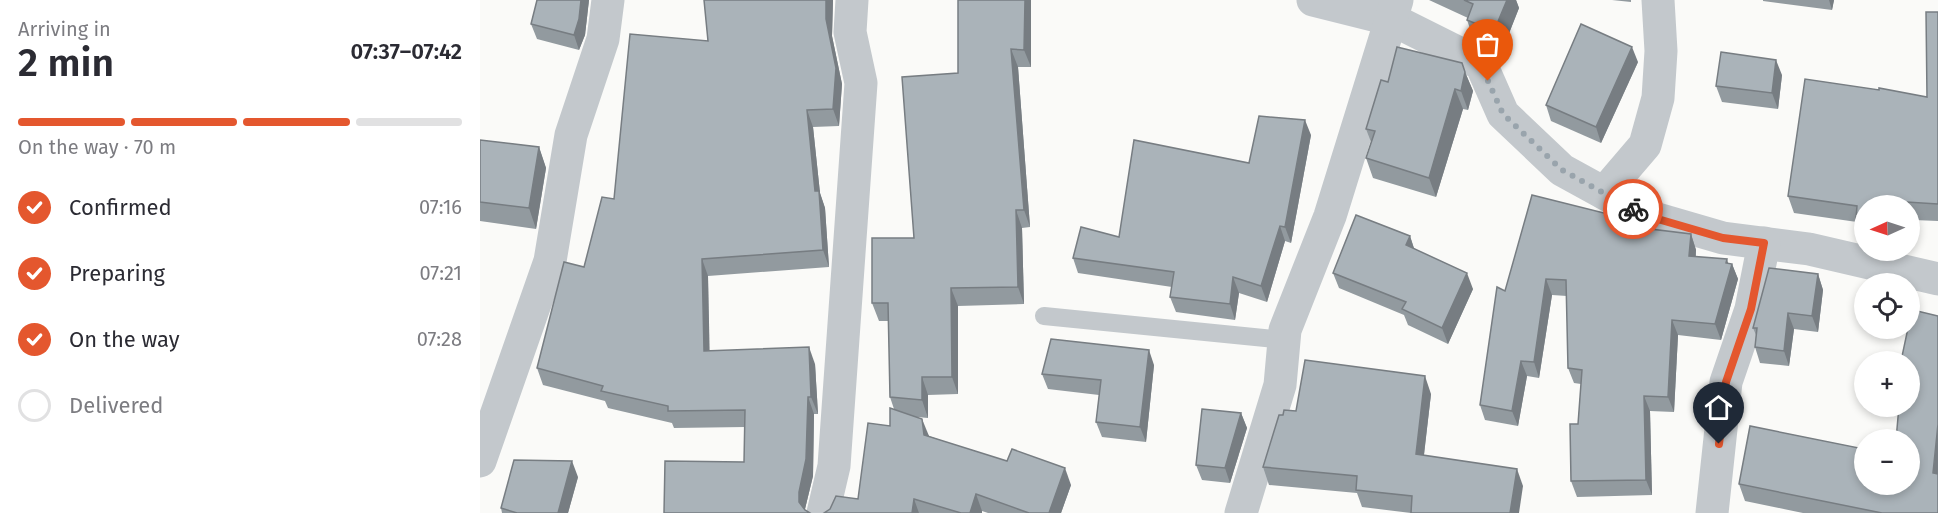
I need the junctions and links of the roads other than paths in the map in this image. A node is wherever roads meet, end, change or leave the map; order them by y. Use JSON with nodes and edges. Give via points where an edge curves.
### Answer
{"nodes":[{"id":1,"x":608,"y":0,"type":"edge"},
{"id":2,"x":852,"y":0,"type":"edge"},
{"id":3,"x":1313,"y":0,"type":"edge"},
{"id":4,"x":1658,"y":0,"type":"edge"},
{"id":5,"x":1395,"y":10,"type":"edge"},
{"id":6,"x":1604,"y":193,"type":"junction"},
{"id":7,"x":1764,"y":243,"type":"junction"},
{"id":8,"x":1938,"y":279,"type":"edge"},
{"id":9,"x":1044,"y":315,"type":"dead end"},
{"id":10,"x":1284,"y":340,"type":"junction"},
{"id":11,"x":480,"y":461,"type":"edge"},
{"id":12,"x":823,"y":513,"type":"edge"},
{"id":13,"x":1241,"y":513,"type":"edge"},
{"id":14,"x":1712,"y":513,"type":"edge"}],
"edges":[{"from":1,"to":11,"type":"street","via":[[603,39],[571,135],[550,261]]},
{"from":2,"to":12,"type":"street","via":[[850,32],[861,83],[834,466]]},
{"from":3,"to":5,"type":"street"},
{"from":4,"to":6,"type":"street","via":[[1658,98],[1645,145]]},
{"from":5,"to":6,"type":"street","via":[[1481,64],[1503,114],[1562,170]]},
{"from":5,"to":10,"type":"street","via":[[1330,216],[1298,292]]},
{"from":6,"to":7,"type":"street","via":[[1644,215],[1723,238]]},
{"from":7,"to":8,"type":"street","via":[[1809,249]]},
{"from":7,"to":14,"type":"street","via":[[1751,309],[1726,382]]},
{"from":9,"to":10,"type":"lane"},
{"from":10,"to":13,"type":"street","via":[[1280,385]]}]}
